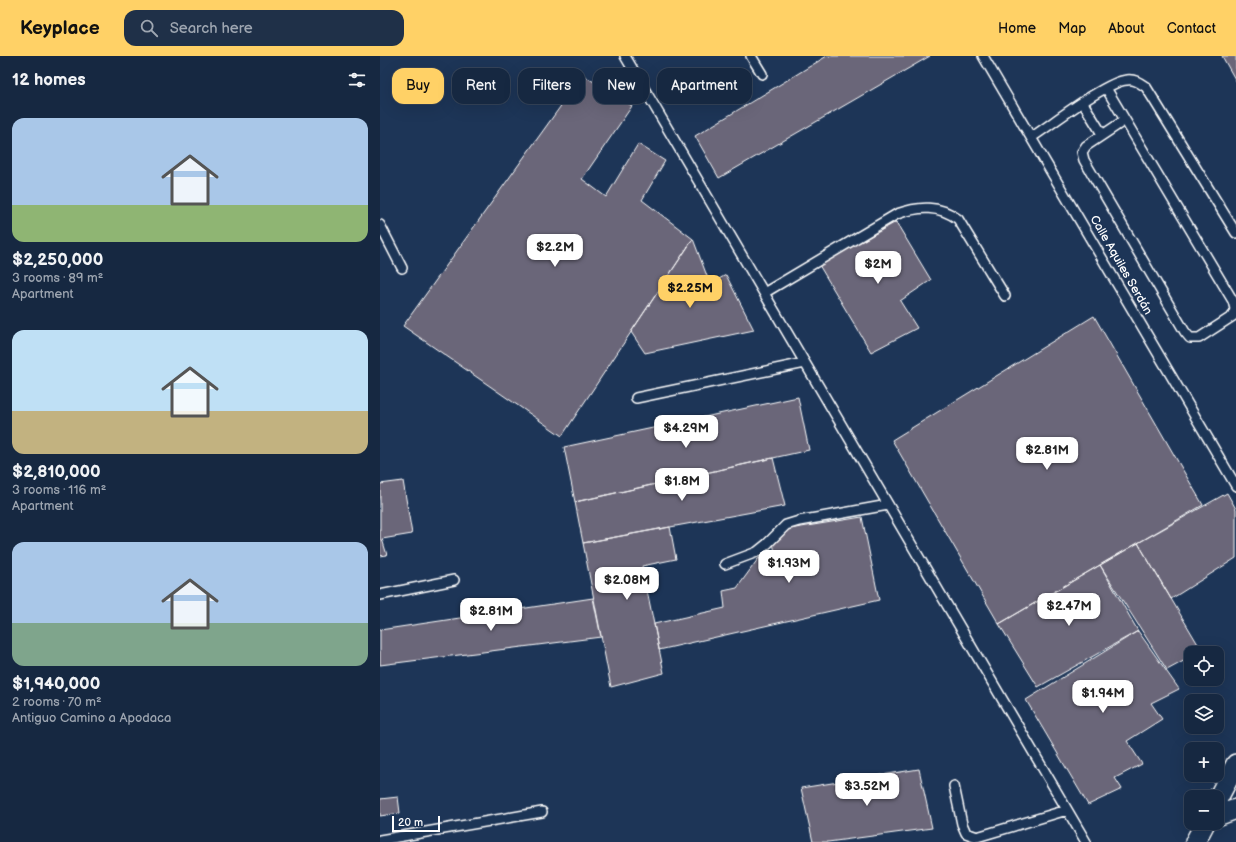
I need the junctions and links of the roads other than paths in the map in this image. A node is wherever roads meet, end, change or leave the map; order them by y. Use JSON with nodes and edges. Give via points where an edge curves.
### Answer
{"nodes":[{"id":1,"x":626,"y":56,"type":"edge"},
{"id":2,"x":751,"y":56,"type":"edge"},
{"id":3,"x":984,"y":56,"type":"edge"},
{"id":4,"x":762,"y":74,"type":"dead end"},
{"id":5,"x":1106,"y":88,"type":"junction"},
{"id":6,"x":1083,"y":103,"type":"junction"},
{"id":7,"x":1125,"y":120,"type":"junction"},
{"id":8,"x":1102,"y":134,"type":"junction"},
{"id":9,"x":1032,"y":136,"type":"junction"},
{"id":10,"x":380,"y":225,"type":"edge"},
{"id":11,"x":1236,"y":233,"type":"edge"},
{"id":12,"x":402,"y":268,"type":"dead end"},
{"id":13,"x":764,"y":293,"type":"junction"},
{"id":14,"x":1005,"y":296,"type":"dead end"},
{"id":15,"x":805,"y":363,"type":"junction"},
{"id":16,"x":636,"y":398,"type":"dead end"},
{"id":17,"x":1236,"y":486,"type":"edge"},
{"id":18,"x":888,"y":505,"type":"junction"},
{"id":19,"x":725,"y":564,"type":"dead end"},
{"id":20,"x":454,"y":580,"type":"dead end"},
{"id":21,"x":380,"y":595,"type":"edge"},
{"id":22,"x":1236,"y":764,"type":"edge"},
{"id":23,"x":954,"y":786,"type":"dead end"},
{"id":24,"x":1222,"y":790,"type":"edge"},
{"id":25,"x":1236,"y":809,"type":"edge"},
{"id":26,"x":1068,"y":810,"type":"junction"},
{"id":27,"x":542,"y":812,"type":"dead end"},
{"id":28,"x":1224,"y":813,"type":"edge"},
{"id":29,"x":1201,"y":830,"type":"edge"},
{"id":30,"x":380,"y":840,"type":"edge"},
{"id":31,"x":1086,"y":842,"type":"edge"},
{"id":32,"x":1195,"y":842,"type":"edge"}],
"edges":[{"from":1,"to":13,"type":"lane"},
{"from":2,"to":4,"type":"lane"},
{"from":3,"to":9,"type":"lane","name":"Calle Aquiles Serdán"},
{"from":5,"to":6,"type":"lane"},
{"from":5,"to":7,"type":"lane"},
{"from":5,"to":11,"type":"lane","via":[[1125,80],[1134,80],[1146,87]]},
{"from":6,"to":8,"type":"lane"},
{"from":6,"to":9,"type":"lane"},
{"from":7,"to":8,"type":"lane"},
{"from":7,"to":8,"type":"lane","via":[[1233,301],[1233,316],[1199,338],[1190,338],[1184,332],[1084,160],[1082,152],[1086,146]]},
{"from":9,"to":17,"type":"lane","name":"Calle Aquiles Serdán"},
{"from":10,"to":12,"type":"lane"},
{"from":13,"to":14,"type":"lane","via":[[897,214],[923,208],[937,208],[958,219]]},
{"from":13,"to":15,"type":"lane"},
{"from":15,"to":16,"type":"lane"},
{"from":15,"to":18,"type":"lane"},
{"from":18,"to":19,"type":"lane","via":[[786,525],[757,552]]},
{"from":18,"to":26,"type":"lane"},
{"from":20,"to":21,"type":"lane"},
{"from":22,"to":24,"type":"street"},
{"from":23,"to":26,"type":"lane","via":[[966,833],[977,837]]},
{"from":25,"to":28,"type":"street"},
{"from":26,"to":31,"type":"lane"},
{"from":27,"to":30,"type":"lane"},
{"from":29,"to":32,"type":"street"}]}
